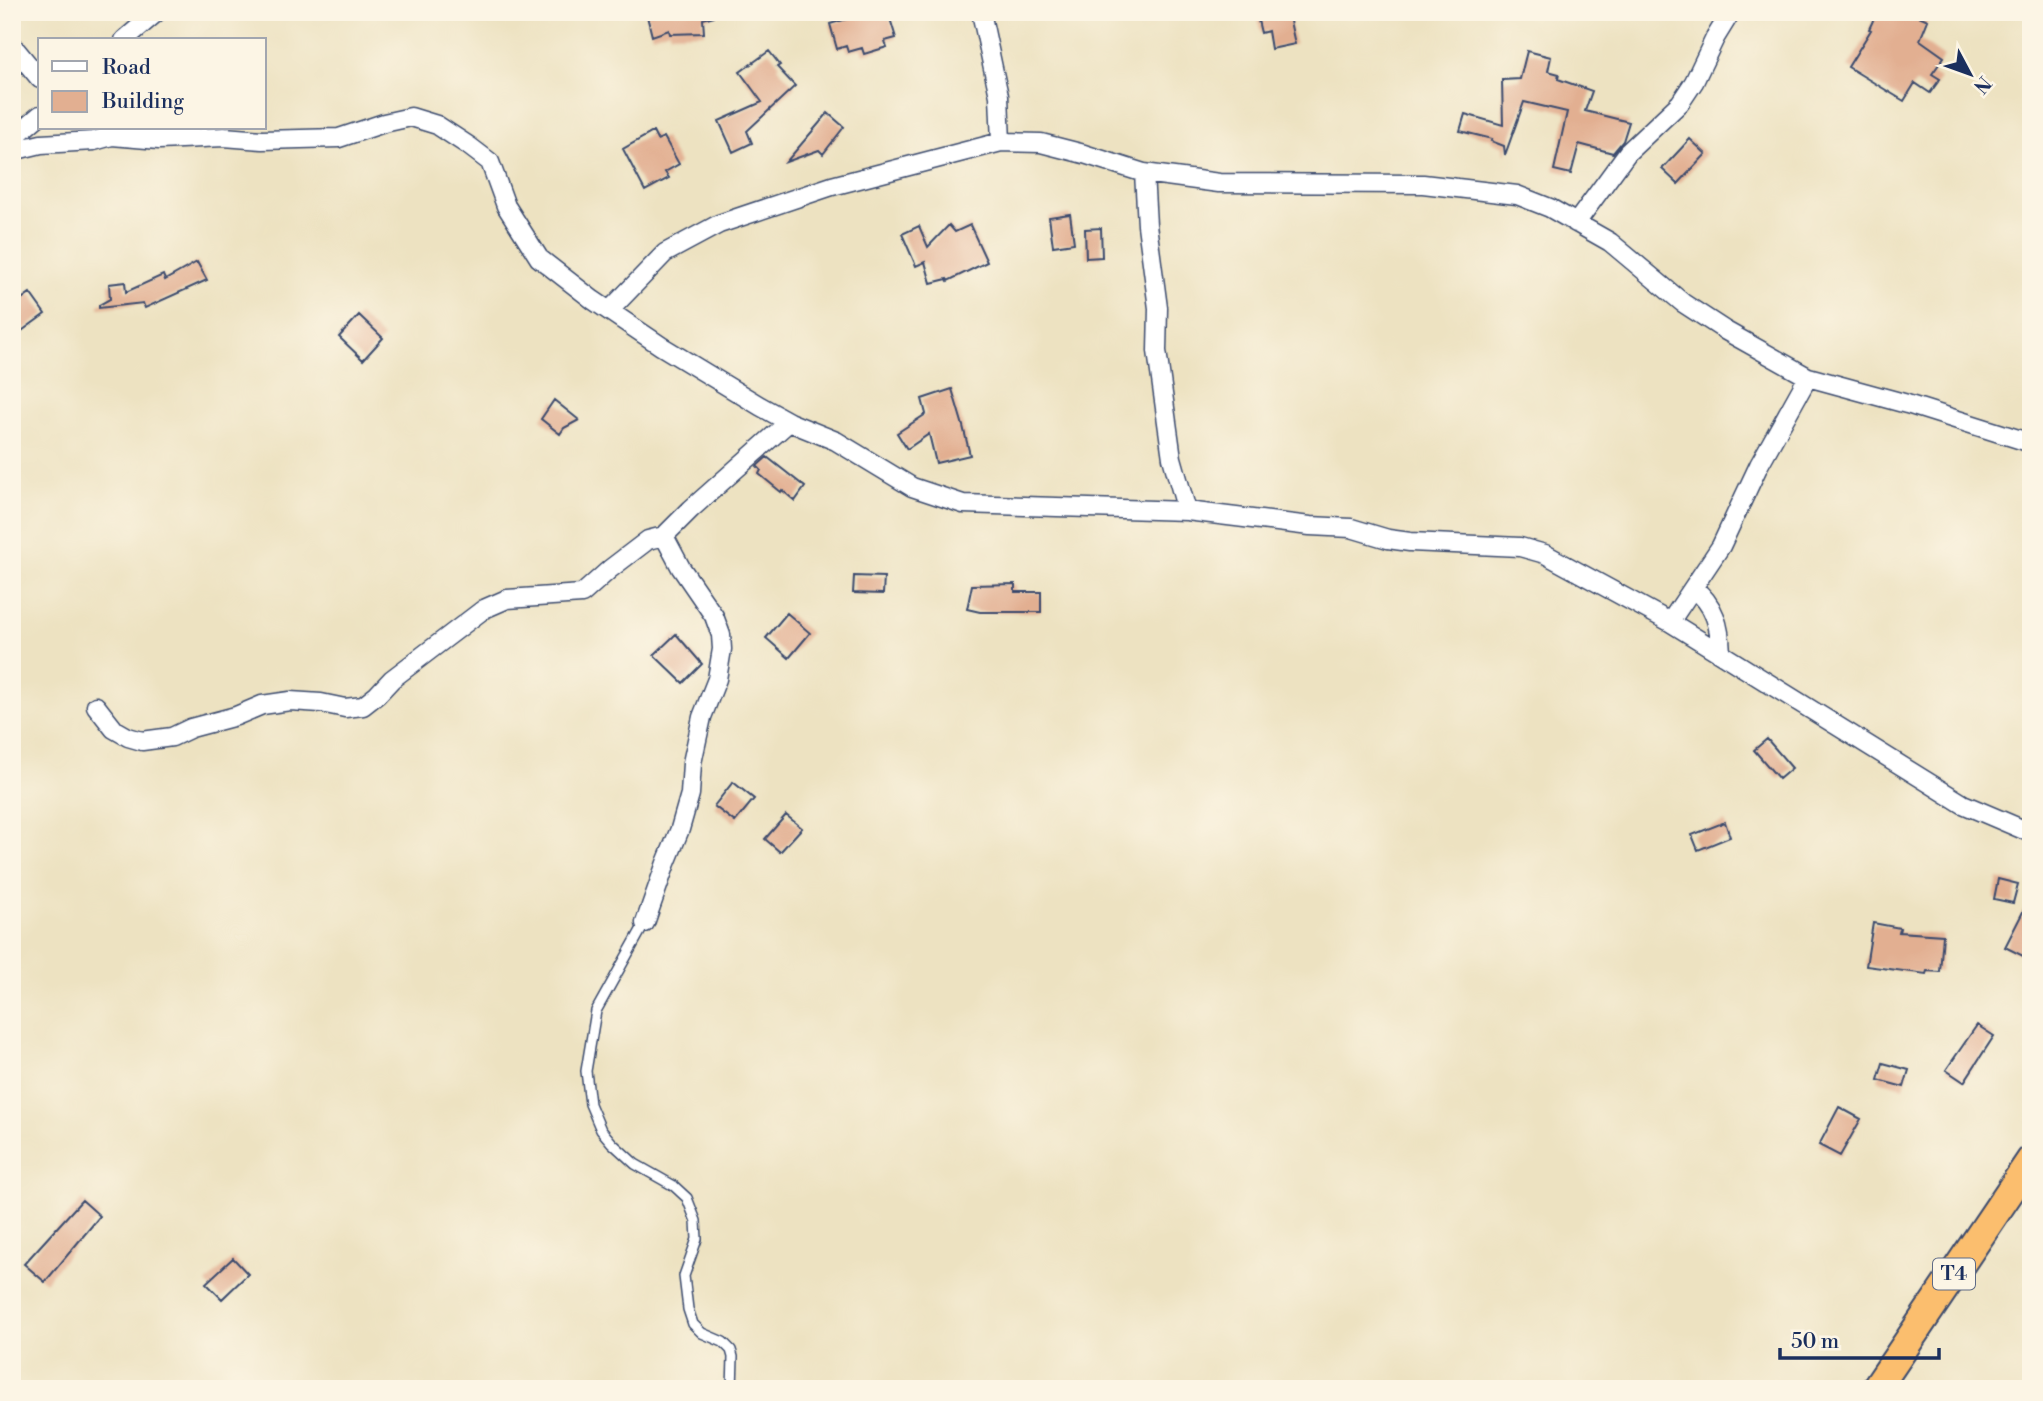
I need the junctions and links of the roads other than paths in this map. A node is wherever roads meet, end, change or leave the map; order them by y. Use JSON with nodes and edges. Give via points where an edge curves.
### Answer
{"nodes":[{"id":1,"x":157,"y":12,"type":"edge"},
{"id":2,"x":981,"y":12,"type":"edge"},
{"id":3,"x":1731,"y":12,"type":"edge"},
{"id":4,"x":126,"y":38,"type":"edge"},
{"id":5,"x":12,"y":45,"type":"edge"},
{"id":6,"x":38,"y":77,"type":"edge"},
{"id":7,"x":38,"y":117,"type":"edge"},
{"id":8,"x":12,"y":139,"type":"edge"},
{"id":9,"x":1001,"y":142,"type":"junction"},
{"id":10,"x":12,"y":150,"type":"edge"},
{"id":11,"x":1144,"y":173,"type":"junction"},
{"id":12,"x":1576,"y":223,"type":"junction"},
{"id":13,"x":610,"y":310,"type":"junction"},
{"id":14,"x":1808,"y":377,"type":"junction"},
{"id":15,"x":789,"y":422,"type":"junction"},
{"id":16,"x":2031,"y":443,"type":"edge"},
{"id":17,"x":1187,"y":511,"type":"junction"},
{"id":18,"x":664,"y":536,"type":"junction"},
{"id":19,"x":1693,"y":588,"type":"junction"},
{"id":20,"x":1670,"y":622,"type":"junction"},
{"id":21,"x":1721,"y":653,"type":"junction"},
{"id":22,"x":96,"y":706,"type":"dead end"},
{"id":23,"x":2031,"y":833,"type":"edge"},
{"id":24,"x":645,"y":923,"type":"joint"},
{"id":25,"x":2031,"y":1160,"type":"edge"},
{"id":26,"x":733,"y":1389,"type":"edge"},
{"id":27,"x":1876,"y":1389,"type":"edge"}],
"edges":[{"from":1,"to":4,"type":"street"},
{"from":2,"to":9,"type":"street","via":[[999,96]]},
{"from":3,"to":12,"type":"street","via":[[1680,103],[1628,152]]},
{"from":5,"to":6,"type":"street"},
{"from":7,"to":8,"type":"street"},
{"from":9,"to":11,"type":"street","via":[[1041,142]]},
{"from":9,"to":13,"type":"street","via":[[832,186],[719,224],[665,253]]},
{"from":10,"to":13,"type":"street","via":[[112,136],[159,141],[339,138],[411,117],[437,125],[489,162],[506,206],[539,258]]},
{"from":11,"to":12,"type":"street","via":[[1219,183],[1423,184],[1517,195]]},
{"from":11,"to":17,"type":"street","via":[[1158,308],[1157,351],[1172,458]]},
{"from":12,"to":14,"type":"street","via":[[1610,242],[1683,303]]},
{"from":13,"to":15,"type":"street"},
{"from":14,"to":16,"type":"street"},
{"from":14,"to":19,"type":"street","via":[[1721,546]]},
{"from":15,"to":17,"type":"street","via":[[836,441],[912,487],[963,504]]},
{"from":15,"to":18,"type":"street"},
{"from":17,"to":20,"type":"street","via":[[1351,528],[1410,542],[1520,547],[1545,554]]},
{"from":18,"to":22,"type":"street","via":[[648,540],[582,594],[507,598],[484,609],[363,706],[290,701],[262,705],[172,737],[142,741],[114,729]]},
{"from":18,"to":24,"type":"street","via":[[714,616],[722,649],[717,679],[702,717],[690,794]]},
{"from":19,"to":20,"type":"street"},
{"from":19,"to":21,"type":"street","via":[[1703,595],[1717,620]]},
{"from":20,"to":21,"type":"street"},
{"from":21,"to":23,"type":"street","via":[[1963,804]]},
{"from":24,"to":26,"type":"lane","via":[[596,1012],[586,1071],[590,1104],[612,1143],[687,1198],[697,1239],[684,1276],[688,1309],[702,1333],[731,1350]]},
{"from":25,"to":27,"type":"highway","number":"T4"}]}
